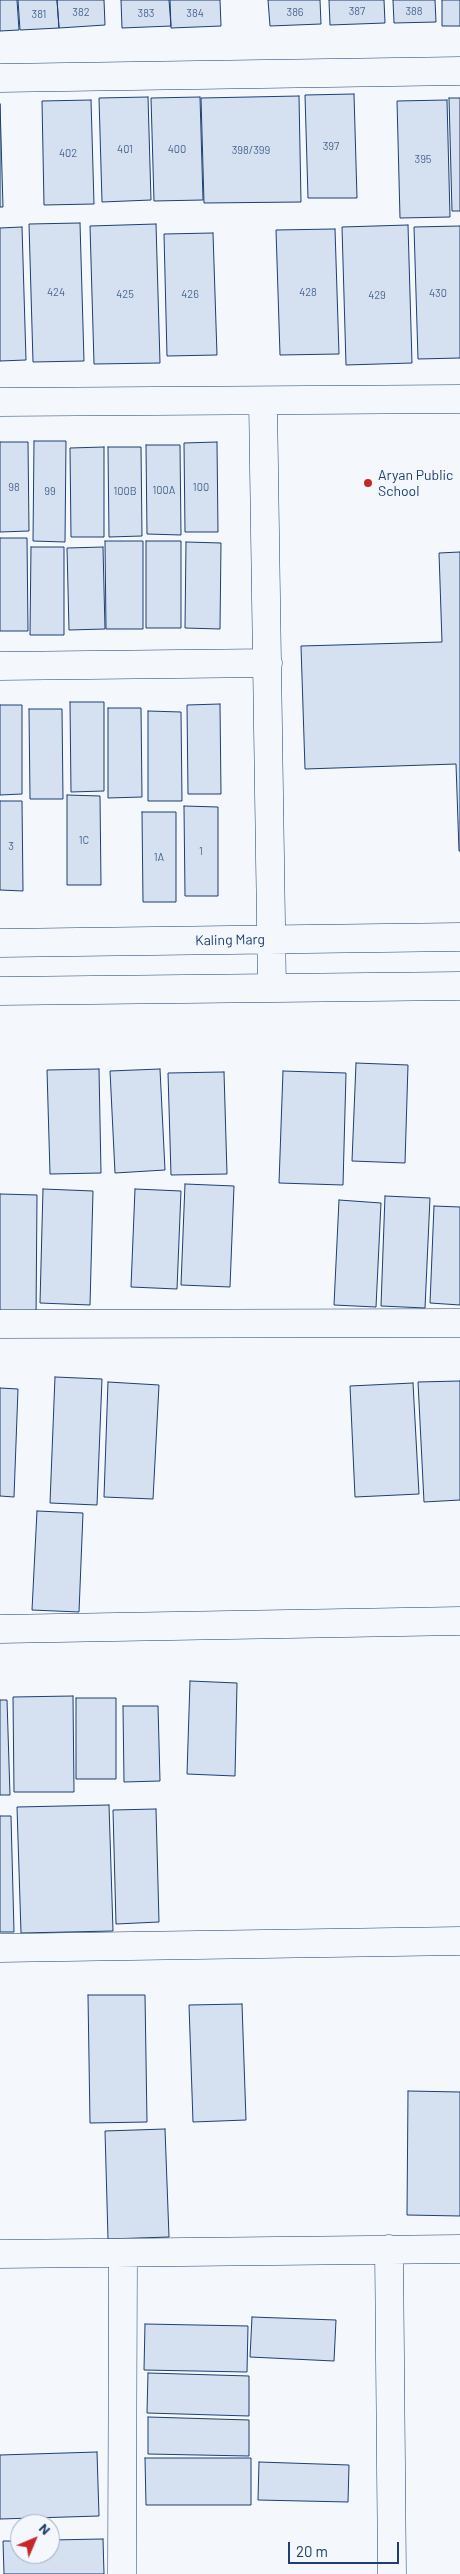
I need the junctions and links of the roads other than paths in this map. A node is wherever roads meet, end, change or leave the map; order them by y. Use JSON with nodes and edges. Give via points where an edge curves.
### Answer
{"nodes":[{"id":1,"x":460,"y":71,"type":"edge"},
{"id":2,"x":0,"y":78,"type":"edge"},
{"id":3,"x":460,"y":399,"type":"edge"},
{"id":4,"x":0,"y":402,"type":"edge"},
{"id":5,"x":263,"y":402,"type":"junction"},
{"id":6,"x":268,"y":663,"type":"junction"},
{"id":7,"x":0,"y":666,"type":"edge"},
{"id":8,"x":460,"y":938,"type":"edge"},
{"id":9,"x":272,"y":940,"type":"junction"},
{"id":10,"x":0,"y":943,"type":"edge"},
{"id":11,"x":460,"y":986,"type":"edge"},
{"id":12,"x":272,"y":988,"type":"junction"},
{"id":13,"x":0,"y":991,"type":"edge"},
{"id":14,"x":460,"y":1323,"type":"edge"},
{"id":15,"x":0,"y":1324,"type":"edge"},
{"id":16,"x":460,"y":1621,"type":"edge"},
{"id":17,"x":0,"y":1630,"type":"edge"},
{"id":18,"x":460,"y":1941,"type":"edge"},
{"id":19,"x":0,"y":1948,"type":"edge"},
{"id":20,"x":460,"y":2249,"type":"edge"},
{"id":21,"x":388,"y":2250,"type":"junction"},
{"id":22,"x":123,"y":2253,"type":"junction"},
{"id":23,"x":0,"y":2254,"type":"edge"},
{"id":24,"x":122,"y":2574,"type":"edge"},
{"id":25,"x":392,"y":2574,"type":"edge"}],
"edges":[{"from":1,"to":2,"type":"street"},
{"from":3,"to":5,"type":"street"},
{"from":4,"to":5,"type":"street"},
{"from":5,"to":6,"type":"street"},
{"from":6,"to":7,"type":"street"},
{"from":6,"to":9,"type":"street"},
{"from":8,"to":9,"type":"street","name":"Kaling Marg"},
{"from":9,"to":10,"type":"street","name":"Kaling Marg"},
{"from":9,"to":12,"type":"street"},
{"from":11,"to":12,"type":"street"},
{"from":12,"to":13,"type":"street"},
{"from":14,"to":15,"type":"street"},
{"from":16,"to":17,"type":"street"},
{"from":18,"to":19,"type":"street"},
{"from":20,"to":21,"type":"street"},
{"from":21,"to":22,"type":"street"},
{"from":21,"to":25,"type":"street"},
{"from":22,"to":23,"type":"street"},
{"from":22,"to":24,"type":"street"}]}
